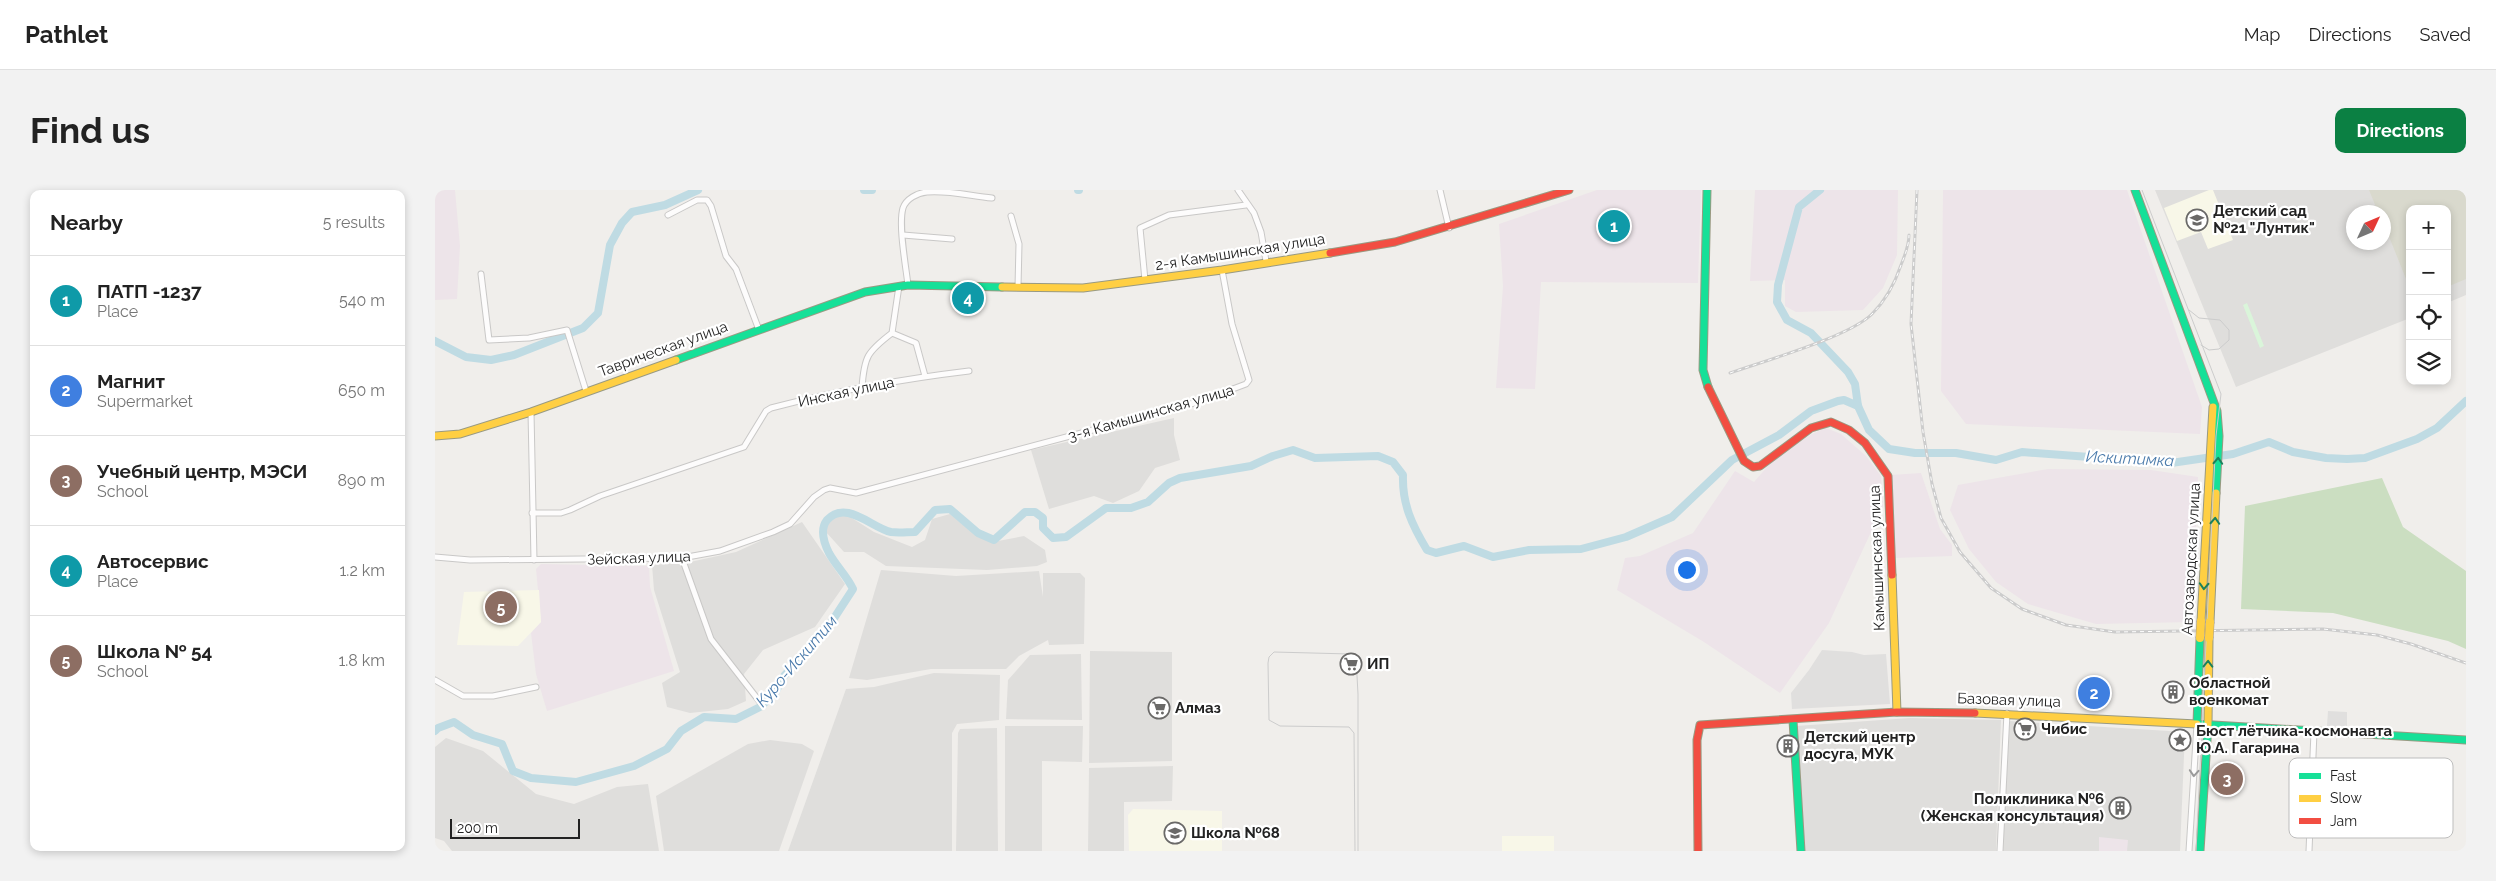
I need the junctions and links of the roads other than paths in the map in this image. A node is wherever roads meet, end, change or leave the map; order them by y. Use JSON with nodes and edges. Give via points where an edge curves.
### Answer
{"nodes":[{"id":1,"x":1238,"y":190,"type":"edge"},
{"id":2,"x":1440,"y":190,"type":"edge"},
{"id":3,"x":1569,"y":190,"type":"edge"},
{"id":4,"x":1707,"y":190,"type":"edge"},
{"id":5,"x":2135,"y":190,"type":"edge"},
{"id":6,"x":992,"y":198,"type":"dead end"},
{"id":7,"x":1247,"y":205,"type":"junction"},
{"id":8,"x":668,"y":215,"type":"dead end"},
{"id":9,"x":1011,"y":216,"type":"dead end"},
{"id":10,"x":1449,"y":228,"type":"junction"},
{"id":11,"x":903,"y":235,"type":"junction"},
{"id":12,"x":952,"y":239,"type":"dead end"},
{"id":13,"x":1266,"y":261,"type":"junction"},
{"id":14,"x":1222,"y":270,"type":"junction"},
{"id":15,"x":481,"y":274,"type":"dead end"},
{"id":16,"x":1145,"y":280,"type":"junction"},
{"id":17,"x":908,"y":285,"type":"junction"},
{"id":18,"x":899,"y":286,"type":"junction"},
{"id":19,"x":1018,"y":287,"type":"junction"},
{"id":20,"x":759,"y":330,"type":"junction"},
{"id":21,"x":892,"y":333,"type":"junction"},
{"id":22,"x":969,"y":371,"type":"dead end"},
{"id":23,"x":925,"y":376,"type":"junction"},
{"id":24,"x":861,"y":388,"type":"junction"},
{"id":25,"x":586,"y":391,"type":"junction"},
{"id":26,"x":531,"y":412,"type":"junction"},
{"id":27,"x":435,"y":436,"type":"edge"},
{"id":28,"x":968,"y":463,"type":"joint"},
{"id":29,"x":2212,"y":485,"type":"junction"},
{"id":30,"x":532,"y":513,"type":"junction"},
{"id":31,"x":435,"y":557,"type":"edge"},
{"id":32,"x":682,"y":558,"type":"junction"},
{"id":33,"x":534,"y":560,"type":"junction"},
{"id":34,"x":435,"y":680,"type":"edge"},
{"id":35,"x":536,"y":687,"type":"dead end"},
{"id":36,"x":760,"y":702,"type":"dead end"},
{"id":37,"x":1897,"y":712,"type":"junction"},
{"id":38,"x":2007,"y":713,"type":"junction"},
{"id":39,"x":1793,"y":720,"type":"junction"},
{"id":40,"x":2197,"y":724,"type":"junction"},
{"id":41,"x":2208,"y":725,"type":"junction"},
{"id":42,"x":2314,"y":732,"type":"junction"},
{"id":43,"x":2466,"y":740,"type":"edge"},
{"id":44,"x":2313,"y":758,"type":"edge"},
{"id":45,"x":2310,"y":838,"type":"edge"},
{"id":46,"x":1699,"y":851,"type":"edge"},
{"id":47,"x":1801,"y":851,"type":"edge"},
{"id":48,"x":2000,"y":851,"type":"edge"},
{"id":49,"x":2189,"y":851,"type":"edge"},
{"id":50,"x":2200,"y":851,"type":"edge"},
{"id":51,"x":2309,"y":851,"type":"edge"}],
"edges":[{"from":1,"to":7,"type":"street"},
{"from":2,"to":10,"type":"street"},
{"from":3,"to":10,"type":"main road","name":"2-я Камышинская улица"},
{"from":4,"to":37,"type":"main road","name":"Камышинская улица","via":[[1703,370],[1744,461],[1753,467],[1760,466],[1811,428],[1831,422],[1848,429],[1880,460],[1888,476]]},
{"from":5,"to":29,"type":"main road","name":"Автозаводская улица","via":[[2211,395],[2215,436]]},
{"from":6,"to":11,"type":"street","via":[[945,192],[925,192],[910,198],[903,208]]},
{"from":7,"to":13,"type":"street","via":[[1261,232]]},
{"from":7,"to":16,"type":"street","via":[[1169,214],[1140,228]]},
{"from":8,"to":20,"type":"street","via":[[700,199],[707,200],[726,256],[736,269]]},
{"from":9,"to":19,"type":"street","via":[[1019,244]]},
{"from":10,"to":13,"type":"main road","name":"2-я Камышинская улица","via":[[1395,242]]},
{"from":11,"to":12,"type":"street"},
{"from":11,"to":17,"type":"street"},
{"from":13,"to":14,"type":"main road","name":"2-я Камышинская улица"},
{"from":14,"to":16,"type":"main road","name":"2-я Камышинская улица"},
{"from":14,"to":28,"type":"street","name":"3-я Камышинская улица","via":[[1232,324],[1249,380],[1247,384],[1198,402]]},
{"from":15,"to":25,"type":"street","via":[[489,340],[529,338],[567,330]]},
{"from":16,"to":19,"type":"main road","name":"2-я Камышинская улица","via":[[1083,288]]},
{"from":17,"to":18,"type":"main road","name":"2-я Камышинская улица"},
{"from":17,"to":19,"type":"main road","name":"2-я Камышинская улица"},
{"from":18,"to":20,"type":"main road","name":"Таврическая улица","via":[[865,292]]},
{"from":18,"to":21,"type":"street"},
{"from":20,"to":25,"type":"main road","name":"Таврическая улица"},
{"from":21,"to":23,"type":"street","via":[[916,343]]},
{"from":21,"to":24,"type":"street","via":[[866,357]]},
{"from":22,"to":23,"type":"street","name":"Инская улица"},
{"from":23,"to":24,"type":"street","name":"Инская улица"},
{"from":24,"to":30,"type":"street","name":"Инская улица","via":[[771,408],[744,448],[600,496],[561,513]]},
{"from":25,"to":26,"type":"main road","name":"Таврическая улица"},
{"from":26,"to":27,"type":"main road","name":"Таврическая улица","via":[[461,434]]},
{"from":26,"to":30,"type":"street"},
{"from":28,"to":32,"type":"street","name":"Зейская улица","via":[[856,493],[830,488],[814,497],[790,524],[720,551]]},
{"from":29,"to":40,"type":"main road","name":"Автозаводская улица","one_way":true,"bridge":true},
{"from":41,"to":29,"type":"main road","name":"Автозаводская улица","one_way":true,"bridge":true},
{"from":30,"to":33,"type":"street"},
{"from":31,"to":33,"type":"street","name":"Зейская улица"},
{"from":32,"to":33,"type":"street","name":"Зейская улица"},
{"from":32,"to":36,"type":"street","via":[[711,639]]},
{"from":34,"to":35,"type":"street","via":[[463,696],[493,696]]},
{"from":37,"to":38,"type":"main road","name":"Базовая улица"},
{"from":37,"to":39,"type":"main road","name":"Базовая улица"},
{"from":38,"to":40,"type":"main road","name":"Базовая улица"},
{"from":38,"to":48,"type":"street"},
{"from":39,"to":46,"type":"main road","name":"Базовая улица","via":[[1700,725],[1697,740]]},
{"from":39,"to":47,"type":"main road"},
{"from":40,"to":41,"type":"main road","name":"Базовая улица"},
{"from":40,"to":49,"type":"street","one_way":true},
{"from":41,"to":42,"type":"main road","name":"Базовая улица"},
{"from":41,"to":50,"type":"main road","name":"Автозаводская улица"},
{"from":42,"to":43,"type":"main road","name":"Базовая улица"},
{"from":42,"to":44,"type":"street"},
{"from":45,"to":51,"type":"street"}]}
